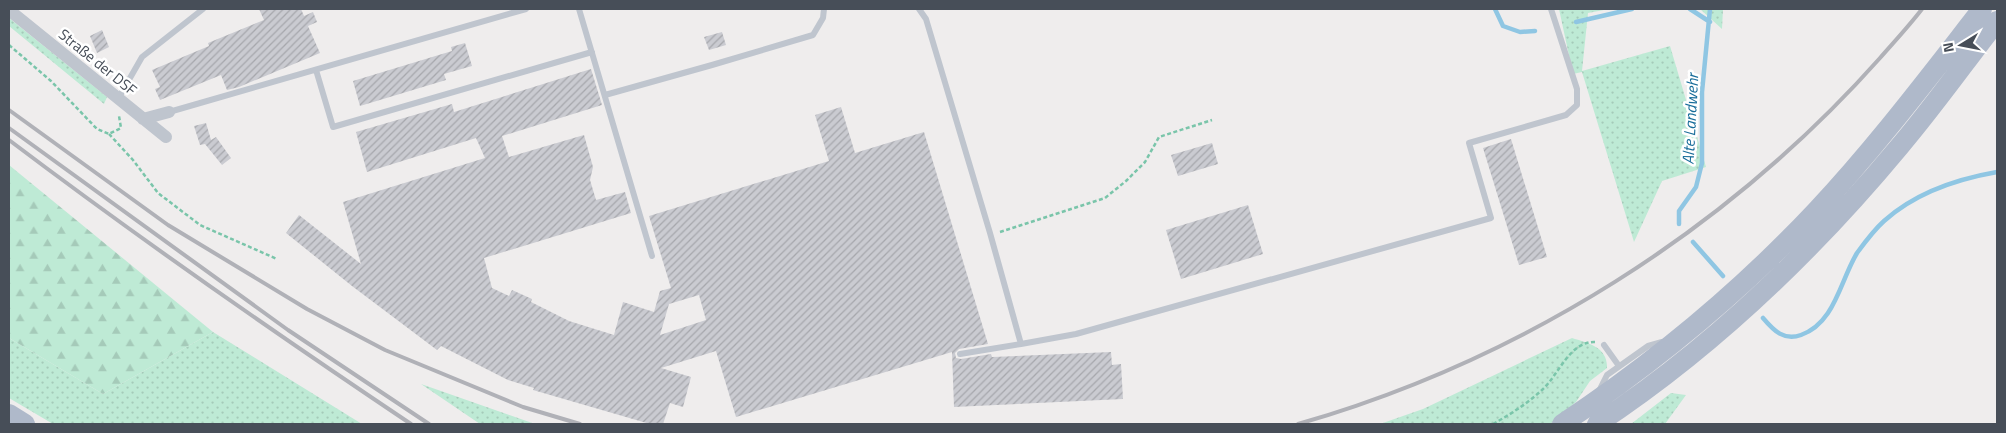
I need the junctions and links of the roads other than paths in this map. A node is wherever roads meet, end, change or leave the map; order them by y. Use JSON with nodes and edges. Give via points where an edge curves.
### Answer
{"nodes":[{"id":1,"x":203,"y":9,"type":"edge"},
{"id":2,"x":526,"y":9,"type":"edge"},
{"id":3,"x":579,"y":9,"type":"edge"},
{"id":4,"x":824,"y":9,"type":"edge"},
{"id":5,"x":919,"y":9,"type":"edge"},
{"id":6,"x":1551,"y":9,"type":"edge"},
{"id":7,"x":1982,"y":9,"type":"edge"},
{"id":8,"x":9,"y":10,"type":"edge"},
{"id":9,"x":1997,"y":20,"type":"edge"},
{"id":10,"x":592,"y":52,"type":"junction"},
{"id":11,"x":316,"y":70,"type":"junction"},
{"id":12,"x":605,"y":95,"type":"junction"},
{"id":13,"x":118,"y":100,"type":"junction"},
{"id":14,"x":169,"y":112,"type":"joint"},
{"id":15,"x":143,"y":120,"type":"junction"},
{"id":16,"x":166,"y":137,"type":"dead end"},
{"id":17,"x":652,"y":256,"type":"dead end"},
{"id":18,"x":1680,"y":338,"type":"junction"},
{"id":19,"x":1021,"y":344,"type":"junction"},
{"id":20,"x":1604,"y":345,"type":"road end"},
{"id":21,"x":960,"y":354,"type":"dead end"},
{"id":22,"x":1619,"y":366,"type":"junction"},
{"id":23,"x":1592,"y":404,"type":"junction"},
{"id":24,"x":9,"y":414,"type":"edge"},
{"id":25,"x":25,"y":424,"type":"edge"},
{"id":26,"x":1562,"y":424,"type":"edge"},
{"id":27,"x":1597,"y":424,"type":"edge"}],
"edges":[{"from":1,"to":13,"type":"lane","via":[[142,57]]},
{"from":2,"to":11,"type":"lane"},
{"from":3,"to":10,"type":"lane"},
{"from":4,"to":12,"type":"lane","via":[[823,18],[813,35]]},
{"from":5,"to":19,"type":"lane","via":[[926,20]]},
{"from":6,"to":19,"type":"lane","via":[[1577,89],[1577,105],[1566,115],[1469,143],[1491,218],[1076,334]]},
{"from":7,"to":18,"type":"main road","via":[[1885,132],[1823,204],[1756,272]]},
{"from":8,"to":13,"type":"street","name":"Straße der DSF"},
{"from":9,"to":27,"type":"main road","via":[[1900,145],[1791,266],[1692,354]]},
{"from":10,"to":11,"type":"lane","via":[[333,127]]},
{"from":10,"to":12,"type":"lane"},
{"from":11,"to":14,"type":"lane"},
{"from":12,"to":17,"type":"lane"},
{"from":13,"to":15,"type":"street","name":"Straße der DSF"},
{"from":14,"to":15,"type":"street"},
{"from":15,"to":16,"type":"street","name":"Straße der DSF"},
{"from":18,"to":22,"type":"lane","via":[[1648,346]]},
{"from":18,"to":23,"type":"main road"},
{"from":19,"to":21,"type":"lane"},
{"from":20,"to":22,"type":"lane"},
{"from":22,"to":23,"type":"lane","via":[[1607,375]]},
{"from":23,"to":26,"type":"main road"},
{"from":24,"to":25,"type":"main road"}]}
